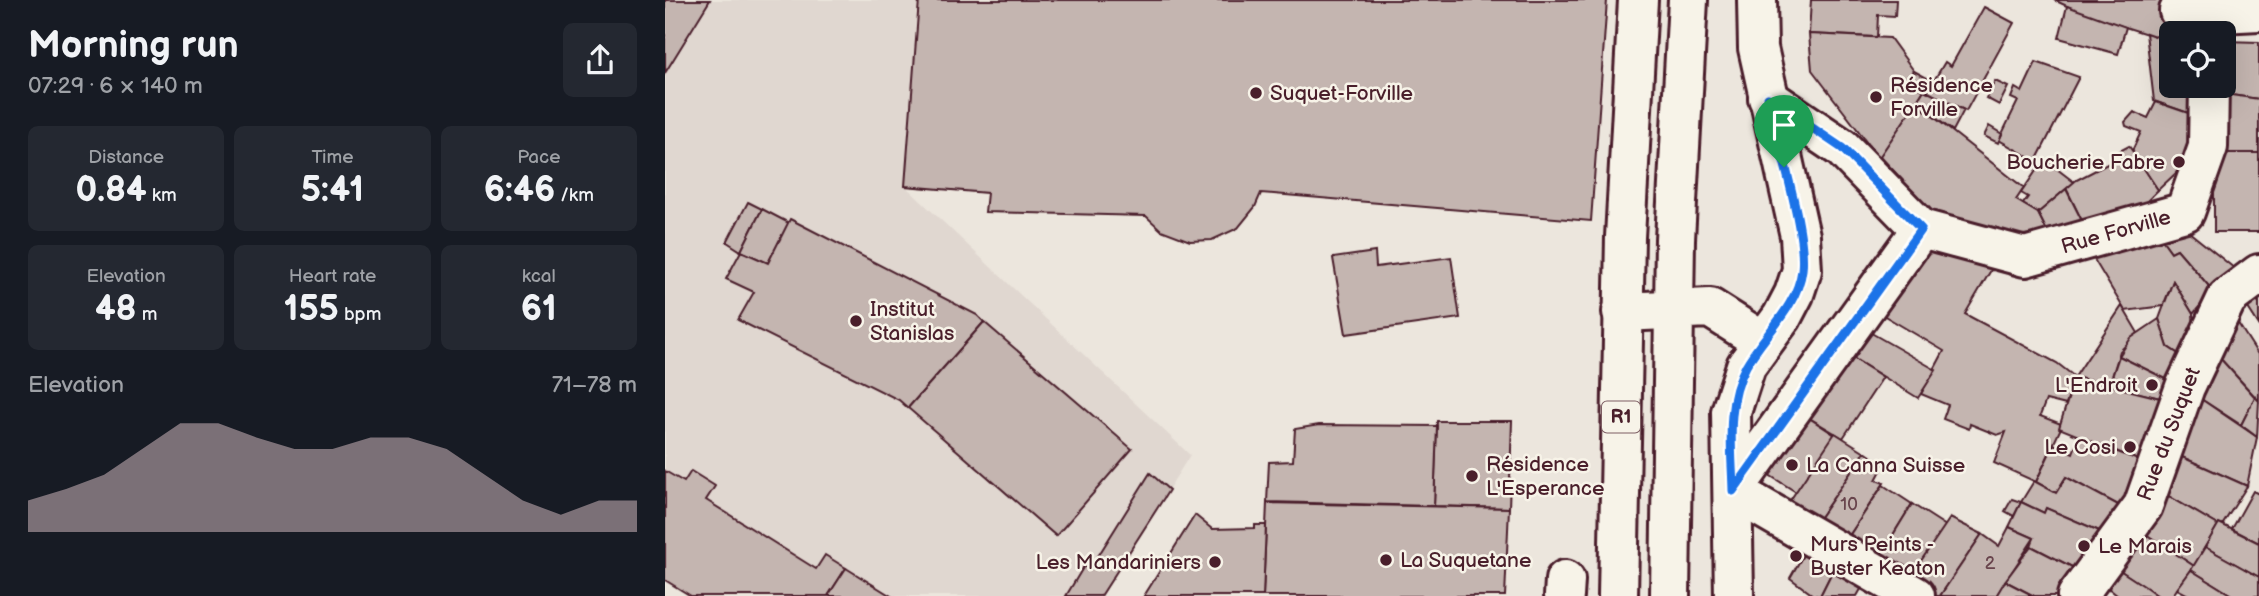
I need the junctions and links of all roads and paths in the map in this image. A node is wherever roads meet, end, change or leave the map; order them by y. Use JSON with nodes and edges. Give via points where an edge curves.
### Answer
{"nodes":[{"id":1,"x":1638,"y":0,"type":"edge"},
{"id":2,"x":1688,"y":0,"type":"edge"},
{"id":3,"x":1757,"y":0,"type":"edge"},
{"id":4,"x":2259,"y":11,"type":"edge"},
{"id":5,"x":2197,"y":15,"type":"edge"},
{"id":6,"x":1768,"y":98,"type":"junction"},
{"id":7,"x":2209,"y":98,"type":"edge"},
{"id":8,"x":1921,"y":229,"type":"junction"},
{"id":9,"x":2259,"y":274,"type":"edge"},
{"id":10,"x":1674,"y":308,"type":"junction"},
{"id":11,"x":1622,"y":312,"type":"junction"},
{"id":12,"x":1762,"y":341,"type":"junction"},
{"id":13,"x":1733,"y":491,"type":"junction"},
{"id":14,"x":1618,"y":596,"type":"edge"},
{"id":15,"x":1670,"y":596,"type":"edge"},
{"id":16,"x":1734,"y":596,"type":"edge"},
{"id":17,"x":1913,"y":596,"type":"edge"},
{"id":18,"x":2077,"y":596,"type":"edge"}],
"edges":[{"from":1,"to":11,"type":"main road","number":"R1"},
{"from":2,"to":10,"type":"main road"},
{"from":3,"to":6,"type":"main road","via":[[1758,48]]},
{"from":4,"to":5,"type":"main road"},
{"from":6,"to":8,"type":"main road","via":[[1842,148]]},
{"from":6,"to":12,"type":"main road","via":[[1800,236],[1802,270],[1782,317]]},
{"from":7,"to":8,"type":"main road","name":"Rue Forville","via":[[2208,147],[2185,212],[2025,257]]},
{"from":8,"to":13,"type":"main road"},
{"from":9,"to":18,"type":"main road","name":"Rue du Suquet","via":[[2227,298],[2185,387],[2143,506]]},
{"from":10,"to":11,"type":"main road"},
{"from":10,"to":12,"type":"main road","via":[[1710,308]]},
{"from":10,"to":15,"type":"main road"},
{"from":11,"to":14,"type":"main road","number":"R1"},
{"from":12,"to":13,"type":"main road","via":[[1737,386],[1731,412]]},
{"from":13,"to":16,"type":"main road"},
{"from":13,"to":17,"type":"main road"}]}
